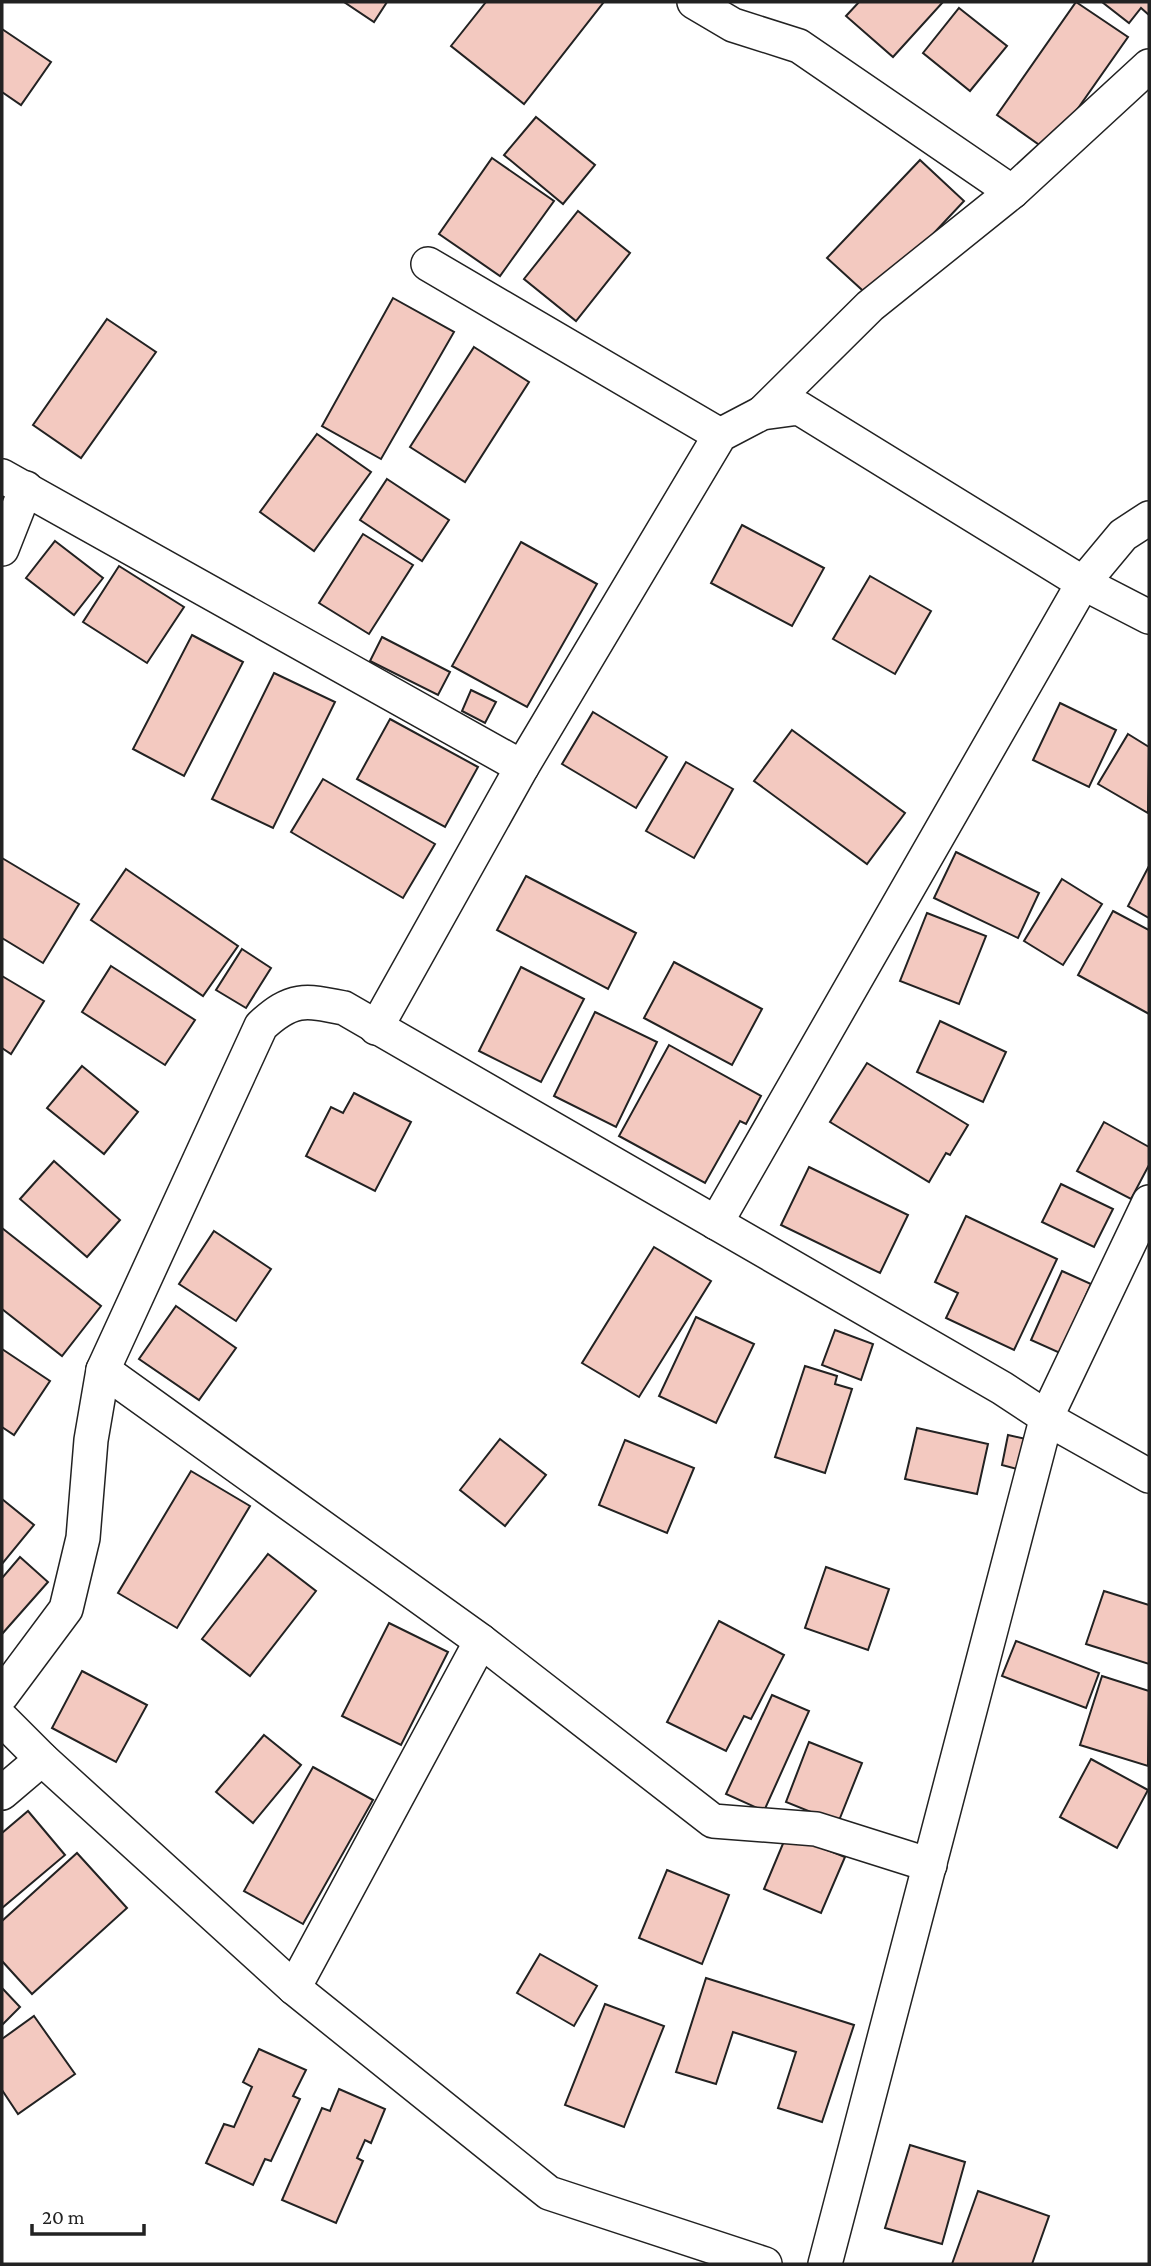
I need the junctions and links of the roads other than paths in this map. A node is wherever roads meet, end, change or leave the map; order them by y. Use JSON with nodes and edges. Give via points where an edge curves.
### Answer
{"nodes":[{"id":1,"x":694,"y":2,"type":"edge"},
{"id":2,"x":1149,"y":66,"type":"edge"},
{"id":3,"x":1012,"y":192,"type":"junction"},
{"id":4,"x":428,"y":264,"type":"dead end"},
{"id":5,"x":762,"y":413,"type":"junction"},
{"id":6,"x":720,"y":435,"type":"junction"},
{"id":7,"x":14,"y":482,"type":"edge"},
{"id":8,"x":1149,"y":518,"type":"edge"},
{"id":9,"x":2,"y":548,"type":"edge"},
{"id":10,"x":1083,"y":583,"type":"junction"},
{"id":11,"x":1149,"y":617,"type":"edge"},
{"id":12,"x":522,"y":766,"type":"junction"},
{"id":13,"x":376,"y":1028,"type":"junction"},
{"id":14,"x":1149,"y":1202,"type":"edge"},
{"id":15,"x":716,"y":1223,"type":"junction"},
{"id":16,"x":103,"y":1370,"type":"junction"},
{"id":17,"x":1047,"y":1416,"type":"junction"},
{"id":18,"x":1149,"y":1476,"type":"edge"},
{"id":19,"x":481,"y":1640,"type":"junction"},
{"id":20,"x":2,"y":1695,"type":"edge"},
{"id":21,"x":2,"y":1719,"type":"edge"},
{"id":22,"x":42,"y":1759,"type":"junction"},
{"id":23,"x":2,"y":1793,"type":"edge"},
{"id":24,"x":930,"y":1865,"type":"junction"},
{"id":25,"x":294,"y":1988,"type":"junction"},
{"id":26,"x":765,"y":2264,"type":"edge"},
{"id":27,"x":825,"y":2264,"type":"edge"}],
"edges":[{"from":1,"to":3,"type":"street","via":[[733,25],[799,46]]},
{"from":2,"to":3,"type":"street"},
{"from":3,"to":5,"type":"street","via":[[870,306]]},
{"from":4,"to":6,"type":"street"},
{"from":5,"to":6,"type":"street"},
{"from":5,"to":10,"type":"street","via":[[799,408]]},
{"from":6,"to":12,"type":"street"},
{"from":7,"to":9,"type":"street"},
{"from":7,"to":12,"type":"street"},
{"from":8,"to":10,"type":"street","via":[[1123,535]]},
{"from":10,"to":11,"type":"street"},
{"from":10,"to":15,"type":"street"},
{"from":12,"to":13,"type":"street"},
{"from":13,"to":15,"type":"street"},
{"from":13,"to":16,"type":"street","via":[[344,1009],[308,1000],[279,1010],[261,1026]]},
{"from":14,"to":17,"type":"street"},
{"from":15,"to":17,"type":"street"},
{"from":16,"to":19,"type":"street"},
{"from":16,"to":20,"type":"street","via":[[83,1538],[66,1609]]},
{"from":17,"to":18,"type":"street"},
{"from":17,"to":24,"type":"street"},
{"from":19,"to":24,"type":"street","via":[[713,1821],[816,1829]]},
{"from":19,"to":25,"type":"street"},
{"from":21,"to":22,"type":"street"},
{"from":22,"to":23,"type":"street"},
{"from":22,"to":25,"type":"street"},
{"from":24,"to":27,"type":"street"},
{"from":25,"to":26,"type":"street","via":[[549,2193]]}]}
